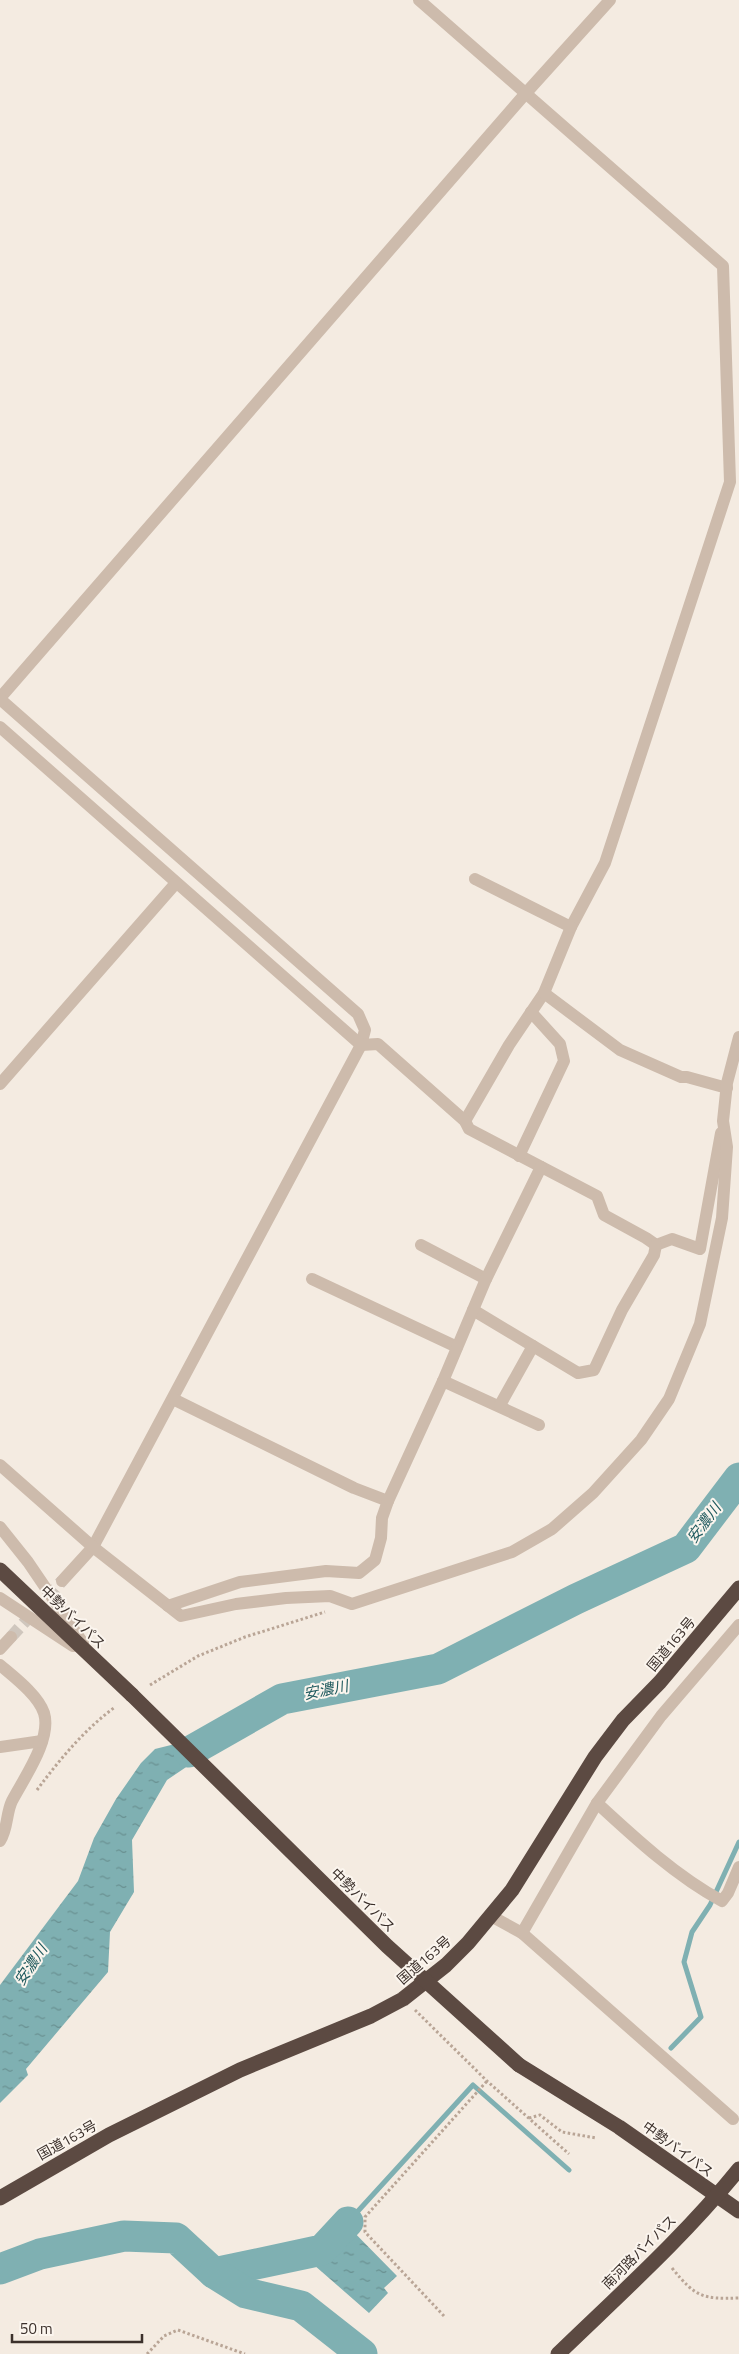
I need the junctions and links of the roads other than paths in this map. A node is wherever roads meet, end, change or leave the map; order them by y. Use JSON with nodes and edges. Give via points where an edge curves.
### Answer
{"nodes":[{"id":1,"x":419,"y":0,"type":"edge"},
{"id":2,"x":610,"y":0,"type":"edge"},
{"id":3,"x":526,"y":93,"type":"junction"},
{"id":4,"x":0,"y":698,"type":"edge"},
{"id":5,"x":0,"y":728,"type":"edge"},
{"id":6,"x":475,"y":879,"type":"dead end"},
{"id":7,"x":176,"y":883,"type":"junction"},
{"id":8,"x":571,"y":927,"type":"junction"},
{"id":9,"x":544,"y":993,"type":"junction"},
{"id":10,"x":531,"y":1012,"type":"junction"},
{"id":11,"x":739,"y":1037,"type":"edge"},
{"id":12,"x":361,"y":1045,"type":"junction"},
{"id":13,"x":0,"y":1084,"type":"edge"},
{"id":14,"x":732,"y":1085,"type":"edge"},
{"id":15,"x":465,"y":1121,"type":"junction"},
{"id":16,"x":723,"y":1121,"type":"junction"},
{"id":17,"x":519,"y":1156,"type":"junction"},
{"id":18,"x":541,"y":1167,"type":"junction"},
{"id":19,"x":421,"y":1245,"type":"dead end"},
{"id":20,"x":656,"y":1245,"type":"junction"},
{"id":21,"x":312,"y":1279,"type":"dead end"},
{"id":22,"x":486,"y":1279,"type":"junction"},
{"id":23,"x":473,"y":1310,"type":"junction"},
{"id":24,"x":533,"y":1346,"type":"junction"},
{"id":25,"x":457,"y":1348,"type":"junction"},
{"id":26,"x":443,"y":1381,"type":"junction"},
{"id":27,"x":173,"y":1399,"type":"junction"},
{"id":28,"x":500,"y":1405,"type":"junction"},
{"id":29,"x":539,"y":1425,"type":"dead end"},
{"id":30,"x":0,"y":1465,"type":"edge"},
{"id":31,"x":388,"y":1501,"type":"junction"},
{"id":32,"x":0,"y":1527,"type":"edge"},
{"id":33,"x":93,"y":1547,"type":"junction"},
{"id":34,"x":0,"y":1570,"type":"edge"},
{"id":35,"x":62,"y":1581,"type":"tunnel mouth"},
{"id":36,"x":739,"y":1588,"type":"edge"},
{"id":37,"x":0,"y":1598,"type":"edge"},
{"id":38,"x":168,"y":1606,"type":"junction"},
{"id":39,"x":739,"y":1625,"type":"edge"},
{"id":40,"x":11,"y":1637,"type":"tunnel mouth"},
{"id":41,"x":0,"y":1649,"type":"edge"},
{"id":42,"x":94,"y":1659,"type":"junction"},
{"id":43,"x":0,"y":1665,"type":"edge"},
{"id":44,"x":42,"y":1742,"type":"junction"},
{"id":45,"x":0,"y":1747,"type":"edge"},
{"id":46,"x":597,"y":1803,"type":"junction"},
{"id":47,"x":0,"y":1841,"type":"edge"},
{"id":48,"x":739,"y":1867,"type":"edge"},
{"id":49,"x":491,"y":1916,"type":"junction"},
{"id":50,"x":522,"y":1933,"type":"junction"},
{"id":51,"x":733,"y":2119,"type":"dead end"},
{"id":52,"x":739,"y":2169,"type":"edge"},
{"id":53,"x":717,"y":2196,"type":"junction"},
{"id":54,"x":0,"y":2198,"type":"edge"},
{"id":55,"x":739,"y":2211,"type":"edge"},
{"id":56,"x":558,"y":2354,"type":"edge"}],
"edges":[{"from":1,"to":3,"type":"street"},
{"from":2,"to":3,"type":"street"},
{"from":3,"to":4,"type":"street"},
{"from":3,"to":8,"type":"street","via":[[723,266],[730,482],[605,863]]},
{"from":4,"to":12,"type":"street","via":[[358,1014],[365,1030]]},
{"from":5,"to":7,"type":"street"},
{"from":6,"to":8,"type":"street"},
{"from":7,"to":12,"type":"street"},
{"from":7,"to":13,"type":"street"},
{"from":8,"to":9,"type":"street"},
{"from":9,"to":10,"type":"street"},
{"from":9,"to":14,"type":"street","via":[[620,1050],[681,1077]]},
{"from":10,"to":15,"type":"street"},
{"from":10,"to":17,"type":"street","via":[[560,1044],[564,1061]]},
{"from":11,"to":14,"type":"street"},
{"from":12,"to":15,"type":"street","via":[[378,1044]]},
{"from":12,"to":27,"type":"street"},
{"from":14,"to":16,"type":"street"},
{"from":15,"to":17,"type":"street","via":[[468,1129]]},
{"from":16,"to":20,"type":"street","via":[[700,1249],[672,1239]]},
{"from":16,"to":38,"type":"street","via":[[727,1147],[722,1218],[700,1324],[669,1399],[642,1440],[569,1516],[528,1544],[484,1563],[352,1604],[330,1596],[286,1598],[236,1604],[181,1616]]},
{"from":17,"to":18,"type":"street"},
{"from":18,"to":20,"type":"street","via":[[597,1196],[604,1215]]},
{"from":18,"to":22,"type":"street"},
{"from":19,"to":22,"type":"street"},
{"from":20,"to":24,"type":"street","via":[[654,1255],[622,1310],[594,1370],[578,1373]]},
{"from":21,"to":25,"type":"street"},
{"from":22,"to":23,"type":"street"},
{"from":23,"to":24,"type":"street"},
{"from":23,"to":25,"type":"street"},
{"from":24,"to":28,"type":"street"},
{"from":25,"to":26,"type":"street"},
{"from":26,"to":28,"type":"street"},
{"from":26,"to":31,"type":"street"},
{"from":27,"to":31,"type":"street","via":[[354,1488]]},
{"from":27,"to":33,"type":"street"},
{"from":28,"to":29,"type":"street"},
{"from":30,"to":33,"type":"street"},
{"from":31,"to":38,"type":"street","via":[[375,1560],[359,1574],[326,1571],[240,1582]]},
{"from":32,"to":42,"type":"street","via":[[28,1562]]},
{"from":33,"to":35,"type":"street"},
{"from":33,"to":38,"type":"street"},
{"from":34,"to":42,"type":"highway","name":"中勢バイパス"},
{"from":36,"to":49,"type":"highway","name":"国道163号","via":[[660,1682],[623,1720],[567,1800],[531,1862]]},
{"from":37,"to":42,"type":"street"},
{"from":39,"to":46,"type":"street","via":[[661,1716]]},
{"from":40,"to":41,"type":"street"},
{"from":42,"to":53,"type":"highway","name":"中勢バイパス","bridge":true,"via":[[387,1946],[519,2065],[619,2126]]},
{"from":43,"to":44,"type":"street","via":[[26,1688],[44,1712]]},
{"from":44,"to":45,"type":"street"},
{"from":44,"to":47,"type":"street","via":[[10,1804],[4,1836]]},
{"from":46,"to":48,"type":"street","via":[[642,1844],[722,1901]]},
{"from":46,"to":50,"type":"street"},
{"from":49,"to":50,"type":"street"},
{"from":49,"to":54,"type":"highway","name":"国道163号","via":[[446,1965],[403,1999],[371,2016],[240,2070],[109,2136]]},
{"from":50,"to":51,"type":"street"},
{"from":52,"to":53,"type":"highway","name":"南河路バイパス"},
{"from":53,"to":55,"type":"highway","name":"中勢バイパス"},
{"from":53,"to":56,"type":"highway","name":"南河路バイパス"}]}
